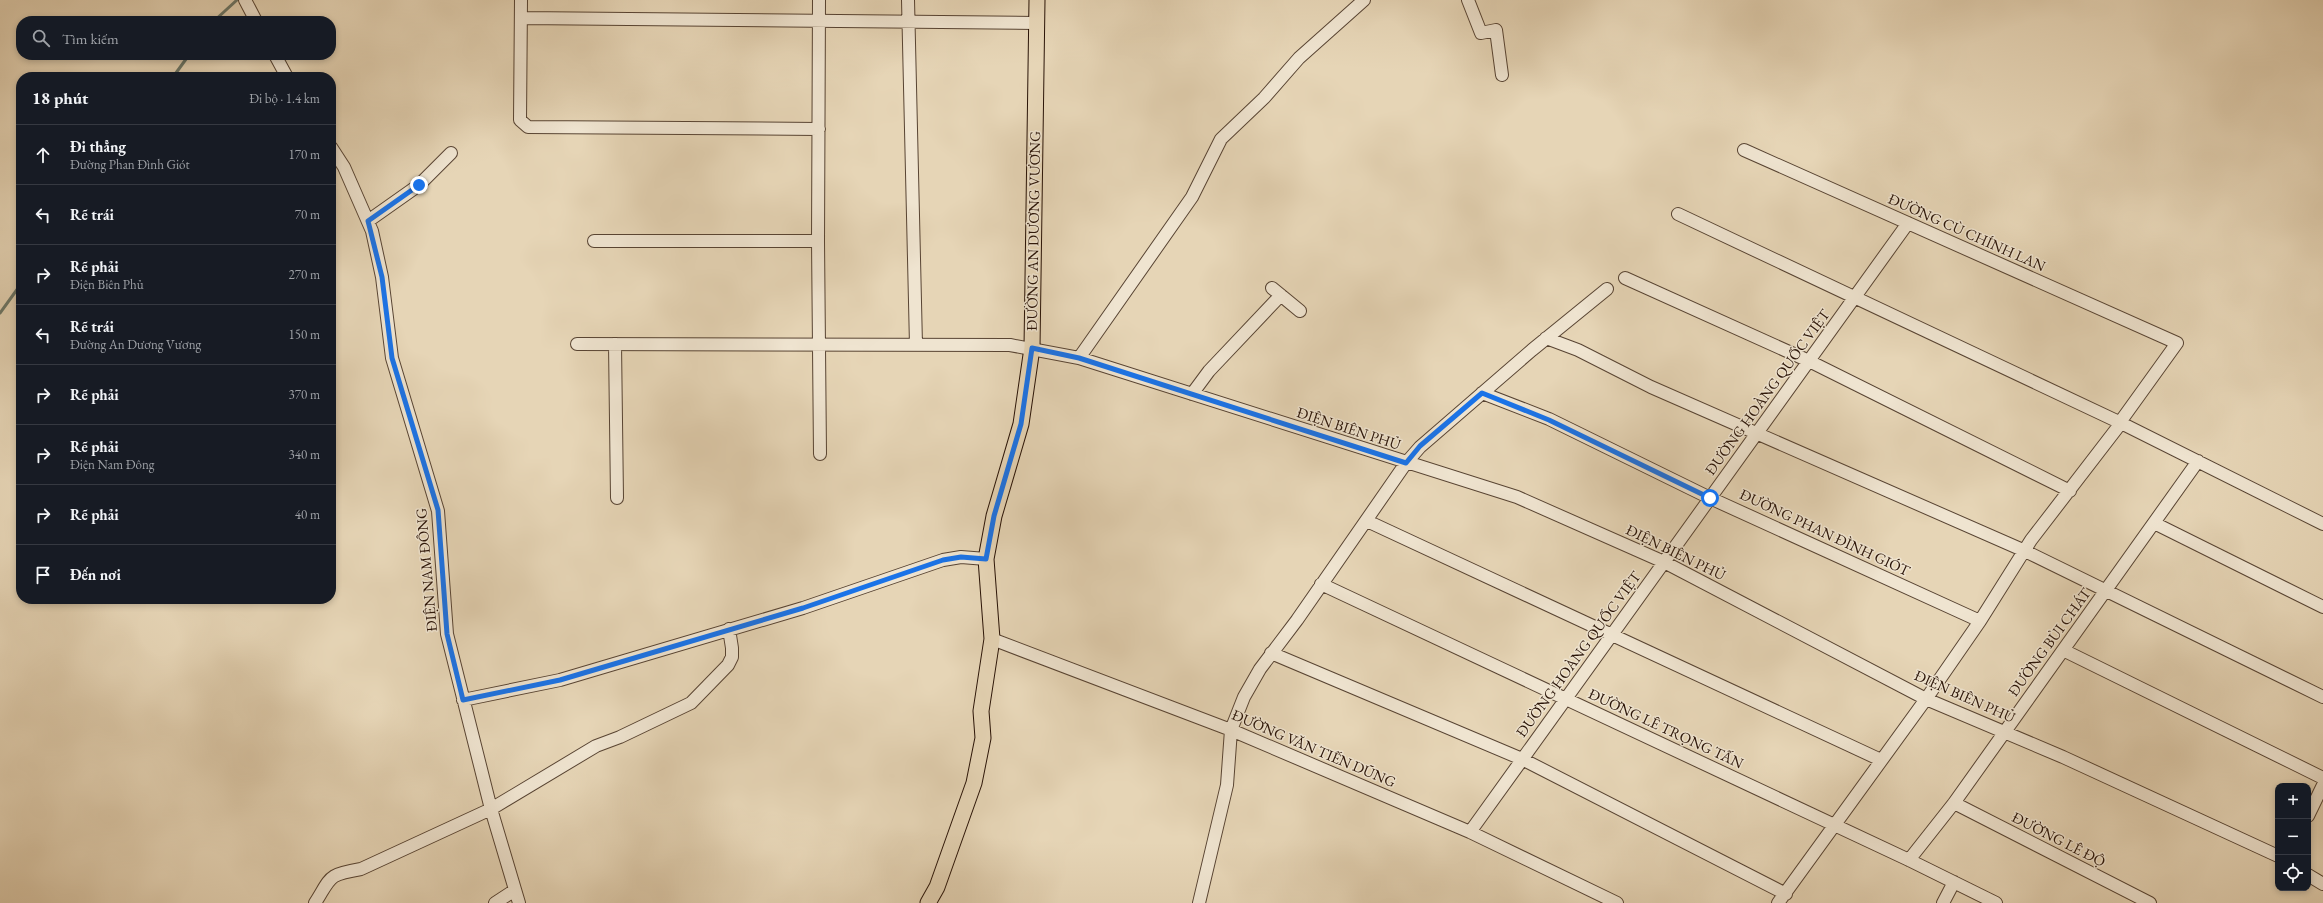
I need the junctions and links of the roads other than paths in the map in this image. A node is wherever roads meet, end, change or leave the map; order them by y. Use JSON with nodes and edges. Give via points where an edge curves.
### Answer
{"nodes":[{"id":1,"x":245,"y":0,"type":"edge"},
{"id":2,"x":521,"y":0,"type":"edge"},
{"id":3,"x":819,"y":0,"type":"edge"},
{"id":4,"x":908,"y":0,"type":"edge"},
{"id":5,"x":1036,"y":0,"type":"edge"},
{"id":6,"x":1364,"y":0,"type":"edge"},
{"id":7,"x":1468,"y":0,"type":"edge"},
{"id":8,"x":253,"y":16,"type":"edge"},
{"id":9,"x":521,"y":18,"type":"junction"},
{"id":10,"x":819,"y":20,"type":"junction"},
{"id":11,"x":908,"y":23,"type":"junction"},
{"id":12,"x":1036,"y":23,"type":"junction"},
{"id":13,"x":278,"y":60,"type":"edge"},
{"id":14,"x":284,"y":72,"type":"edge"},
{"id":15,"x":1502,"y":75,"type":"dead end"},
{"id":16,"x":819,"y":129,"type":"junction"},
{"id":17,"x":1744,"y":150,"type":"dead end"},
{"id":18,"x":452,"y":153,"type":"dead end"},
{"id":19,"x":336,"y":155,"type":"edge"},
{"id":20,"x":1678,"y":214,"type":"dead end"},
{"id":21,"x":368,"y":221,"type":"junction"},
{"id":22,"x":1908,"y":223,"type":"junction"},
{"id":23,"x":594,"y":241,"type":"dead end"},
{"id":24,"x":818,"y":241,"type":"junction"},
{"id":25,"x":1625,"y":278,"type":"dead end"},
{"id":26,"x":1607,"y":289,"type":"dead end"},
{"id":27,"x":1855,"y":297,"type":"junction"},
{"id":28,"x":1300,"y":311,"type":"dead end"},
{"id":29,"x":1546,"y":338,"type":"junction"},
{"id":30,"x":576,"y":344,"type":"dead end"},
{"id":31,"x":615,"y":344,"type":"junction"},
{"id":32,"x":820,"y":345,"type":"junction"},
{"id":33,"x":916,"y":345,"type":"junction"},
{"id":34,"x":1032,"y":348,"type":"junction"},
{"id":35,"x":1079,"y":358,"type":"junction"},
{"id":36,"x":1809,"y":361,"type":"junction"},
{"id":37,"x":1482,"y":393,"type":"junction"},
{"id":38,"x":1192,"y":394,"type":"junction"},
{"id":39,"x":2121,"y":423,"type":"junction"},
{"id":40,"x":1757,"y":433,"type":"junction"},
{"id":41,"x":820,"y":454,"type":"dead end"},
{"id":42,"x":2198,"y":461,"type":"junction"},
{"id":43,"x":1406,"y":463,"type":"junction"},
{"id":44,"x":2070,"y":491,"type":"junction"},
{"id":45,"x":617,"y":498,"type":"dead end"},
{"id":46,"x":1710,"y":498,"type":"junction"},
{"id":47,"x":1367,"y":520,"type":"junction"},
{"id":48,"x":2154,"y":523,"type":"junction"},
{"id":49,"x":2323,"y":524,"type":"edge"},
{"id":50,"x":2025,"y":551,"type":"junction"},
{"id":51,"x":986,"y":559,"type":"junction"},
{"id":52,"x":1664,"y":562,"type":"junction"},
{"id":53,"x":1321,"y":584,"type":"junction"},
{"id":54,"x":2105,"y":590,"type":"junction"},
{"id":55,"x":2323,"y":607,"type":"edge"},
{"id":56,"x":1980,"y":621,"type":"junction"},
{"id":57,"x":729,"y":629,"type":"junction"},
{"id":58,"x":1611,"y":635,"type":"junction"},
{"id":59,"x":992,"y":639,"type":"junction"},
{"id":60,"x":2063,"y":650,"type":"junction"},
{"id":61,"x":1272,"y":653,"type":"junction"},
{"id":62,"x":2323,"y":697,"type":"edge"},
{"id":63,"x":1566,"y":698,"type":"junction"},
{"id":64,"x":1926,"y":699,"type":"junction"},
{"id":65,"x":463,"y":700,"type":"junction"},
{"id":66,"x":1231,"y":730,"type":"junction"},
{"id":67,"x":2004,"y":731,"type":"junction"},
{"id":68,"x":1522,"y":759,"type":"junction"},
{"id":69,"x":1881,"y":760,"type":"junction"},
{"id":70,"x":2323,"y":778,"type":"edge"},
{"id":71,"x":2323,"y":785,"type":"edge"},
{"id":72,"x":1954,"y":803,"type":"junction"},
{"id":73,"x":491,"y":809,"type":"junction"},
{"id":74,"x":2311,"y":810,"type":"edge"},
{"id":75,"x":1834,"y":825,"type":"junction"},
{"id":76,"x":1470,"y":832,"type":"junction"},
{"id":77,"x":2276,"y":855,"type":"edge"},
{"id":78,"x":1909,"y":860,"type":"junction"},
{"id":79,"x":2311,"y":877,"type":"edge"},
{"id":80,"x":1954,"y":882,"type":"junction"},
{"id":81,"x":2323,"y":884,"type":"edge"},
{"id":82,"x":515,"y":890,"type":"junction"},
{"id":83,"x":1782,"y":898,"type":"edge"},
{"id":84,"x":315,"y":903,"type":"edge"},
{"id":85,"x":495,"y":903,"type":"edge"},
{"id":86,"x":519,"y":903,"type":"edge"},
{"id":87,"x":928,"y":903,"type":"edge"},
{"id":88,"x":1199,"y":903,"type":"edge"},
{"id":89,"x":1617,"y":903,"type":"edge"},
{"id":90,"x":1943,"y":903,"type":"edge"},
{"id":91,"x":1996,"y":903,"type":"edge"},
{"id":92,"x":2150,"y":903,"type":"edge"}],
"edges":[{"from":1,"to":8,"type":"street"},
{"from":2,"to":9,"type":"street"},
{"from":3,"to":10,"type":"street"},
{"from":4,"to":11,"type":"street"},
{"from":5,"to":12,"type":"main road","name":"ĐƯỜNG AN DƯƠNG VƯƠNG"},
{"from":6,"to":35,"type":"street","via":[[1299,58],[1264,98],[1221,139],[1192,198]]},
{"from":7,"to":15,"type":"street","via":[[1481,33],[1496,30]]},
{"from":9,"to":10,"type":"street"},
{"from":9,"to":16,"type":"street","via":[[520,120],[528,127]]},
{"from":10,"to":11,"type":"street"},
{"from":10,"to":16,"type":"street"},
{"from":11,"to":12,"type":"street"},
{"from":11,"to":33,"type":"street"},
{"from":12,"to":34,"type":"main road","name":"ĐƯỜNG AN DƯƠNG VƯƠNG"},
{"from":13,"to":14,"type":"street"},
{"from":16,"to":24,"type":"street"},
{"from":17,"to":22,"type":"street","name":"ĐƯỜNG CÙ CHÍNH LAN"},
{"from":18,"to":21,"type":"street","via":[[419,185]]},
{"from":19,"to":21,"type":"street","name":"ĐIỆN NAM ĐÔNG"},
{"from":20,"to":27,"type":"street"},
{"from":21,"to":65,"type":"street","name":"ĐIỆN NAM ĐÔNG","via":[[382,277],[392,358],[438,510],[447,634]]},
{"from":22,"to":27,"type":"street","name":"ĐƯỜNG HOÀNG QUỐC VIỆT"},
{"from":22,"to":39,"type":"street","name":"ĐƯỜNG CÙ CHÍNH LAN","via":[[2177,343]]},
{"from":23,"to":24,"type":"street"},
{"from":24,"to":32,"type":"street"},
{"from":25,"to":36,"type":"street"},
{"from":26,"to":29,"type":"street"},
{"from":27,"to":36,"type":"street","name":"ĐƯỜNG HOÀNG QUỐC VIỆT"},
{"from":27,"to":39,"type":"street"},
{"from":28,"to":38,"type":"street","via":[[1276,292]]},
{"from":29,"to":37,"type":"street"},
{"from":29,"to":40,"type":"street"},
{"from":30,"to":31,"type":"street","name":"ĐIỆN BIÊN PHỦ"},
{"from":31,"to":32,"type":"street","name":"ĐIỆN BIÊN PHỦ"},
{"from":31,"to":45,"type":"street"},
{"from":32,"to":33,"type":"street","name":"ĐIỆN BIÊN PHỦ"},
{"from":32,"to":41,"type":"street"},
{"from":33,"to":34,"type":"street","name":"ĐIỆN BIÊN PHỦ","via":[[1010,345]]},
{"from":34,"to":35,"type":"street","name":"ĐIỆN BIÊN PHỦ"},
{"from":34,"to":51,"type":"main road","name":"ĐƯỜNG AN DƯƠNG VƯƠNG","via":[[1021,424],[994,516]]},
{"from":35,"to":38,"type":"street","name":"ĐIỆN BIÊN PHỦ"},
{"from":36,"to":40,"type":"street","name":"ĐƯỜNG HOÀNG QUỐC VIỆT"},
{"from":36,"to":44,"type":"street"},
{"from":37,"to":43,"type":"street","via":[[1420,446]]},
{"from":37,"to":46,"type":"street","name":"ĐƯỜNG PHAN ĐÌNH GIÓT","via":[[1549,420]]},
{"from":38,"to":43,"type":"street","name":"ĐIỆN BIÊN PHỦ"},
{"from":39,"to":42,"type":"street"},
{"from":39,"to":44,"type":"street"},
{"from":40,"to":46,"type":"street","name":"ĐƯỜNG HOÀNG QUỐC VIỆT"},
{"from":40,"to":50,"type":"street"},
{"from":42,"to":48,"type":"street","name":"ĐƯỜNG BÙI CHÁT"},
{"from":42,"to":49,"type":"street"},
{"from":43,"to":47,"type":"street"},
{"from":43,"to":52,"type":"street","name":"ĐIỆN BIÊN PHỦ","via":[[1517,497]]},
{"from":44,"to":50,"type":"street"},
{"from":46,"to":52,"type":"street","name":"ĐƯỜNG HOÀNG QUỐC VIỆT"},
{"from":46,"to":56,"type":"street","name":"ĐƯỜNG PHAN ĐÌNH GIÓT"},
{"from":47,"to":53,"type":"street"},
{"from":47,"to":58,"type":"street"},
{"from":48,"to":54,"type":"street","name":"ĐƯỜNG BÙI CHÁT"},
{"from":48,"to":55,"type":"street"},
{"from":50,"to":54,"type":"street"},
{"from":50,"to":56,"type":"street"},
{"from":51,"to":57,"type":"street","via":[[961,557],[943,560],[803,608]]},
{"from":51,"to":59,"type":"main road","name":"ĐƯỜNG AN DƯƠNG VƯƠNG"},
{"from":52,"to":58,"type":"street","name":"ĐƯỜNG HOÀNG QUỐC VIỆT"},
{"from":52,"to":64,"type":"street","name":"ĐIỆN BIÊN PHỦ"},
{"from":53,"to":61,"type":"street"},
{"from":53,"to":63,"type":"street","name":"ĐƯỜNG LÊ TRỌNG TẤN"},
{"from":54,"to":60,"type":"street","name":"ĐƯỜNG BÙI CHÁT"},
{"from":54,"to":62,"type":"street"},
{"from":56,"to":64,"type":"street"},
{"from":57,"to":65,"type":"street","via":[[560,680]]},
{"from":57,"to":73,"type":"street","via":[[732,657],[728,665],[691,703],[596,746]]},
{"from":58,"to":63,"type":"street","name":"ĐƯỜNG HOÀNG QUỐC VIỆT"},
{"from":58,"to":69,"type":"street"},
{"from":59,"to":66,"type":"street","name":"ĐƯỜNG VĂN TIẾN DŨNG"},
{"from":59,"to":87,"type":"main road","name":"ĐƯỜNG AN DƯƠNG VƯƠNG","via":[[981,711],[984,738],[974,783],[937,887]]},
{"from":60,"to":67,"type":"street","name":"ĐƯỜNG BÙI CHÁT"},
{"from":60,"to":70,"type":"street"},
{"from":61,"to":66,"type":"street","via":[[1244,697]]},
{"from":61,"to":68,"type":"street"},
{"from":63,"to":68,"type":"street","name":"ĐƯỜNG HOÀNG QUỐC VIỆT"},
{"from":63,"to":75,"type":"street","name":"ĐƯỜNG LÊ TRỌNG TẤN"},
{"from":64,"to":67,"type":"street","name":"ĐIỆN BIÊN PHỦ"},
{"from":64,"to":69,"type":"street"},
{"from":65,"to":73,"type":"street","name":"ĐIỆN NAM ĐÔNG"},
{"from":66,"to":76,"type":"street","name":"ĐƯỜNG VĂN TIẾN DŨNG"},
{"from":66,"to":88,"type":"street","via":[[1227,785]]},
{"from":67,"to":72,"type":"street","name":"ĐƯỜNG BÙI CHÁT"},
{"from":67,"to":77,"type":"street","name":"ĐIỆN BIÊN PHỦ"},
{"from":68,"to":76,"type":"street","name":"ĐƯỜNG HOÀNG QUỐC VIỆT"},
{"from":68,"to":83,"type":"street"},
{"from":69,"to":75,"type":"street"},
{"from":71,"to":74,"type":"street"},
{"from":72,"to":78,"type":"street","name":"ĐƯỜNG BÙI CHÁT"},
{"from":72,"to":92,"type":"street","name":"ĐƯỜNG LÊ ĐỘ"},
{"from":73,"to":82,"type":"street","name":"ĐIỆN NAM ĐÔNG"},
{"from":73,"to":84,"type":"street","via":[[361,868],[332,877],[327,880]]},
{"from":75,"to":78,"type":"street","name":"ĐƯỜNG LÊ TRỌNG TẤN"},
{"from":75,"to":83,"type":"street"},
{"from":76,"to":89,"type":"street","name":"ĐƯỜNG VĂN TIẾN DŨNG"},
{"from":78,"to":80,"type":"street","name":"ĐƯỜNG LÊ TRỌNG TẤN"},
{"from":79,"to":81,"type":"street"},
{"from":80,"to":90,"type":"street"},
{"from":80,"to":91,"type":"street","name":"ĐƯỜNG LÊ TRỌNG TẤN"},
{"from":82,"to":85,"type":"street"},
{"from":82,"to":86,"type":"street","name":"ĐIỆN NAM ĐÔNG"}]}
